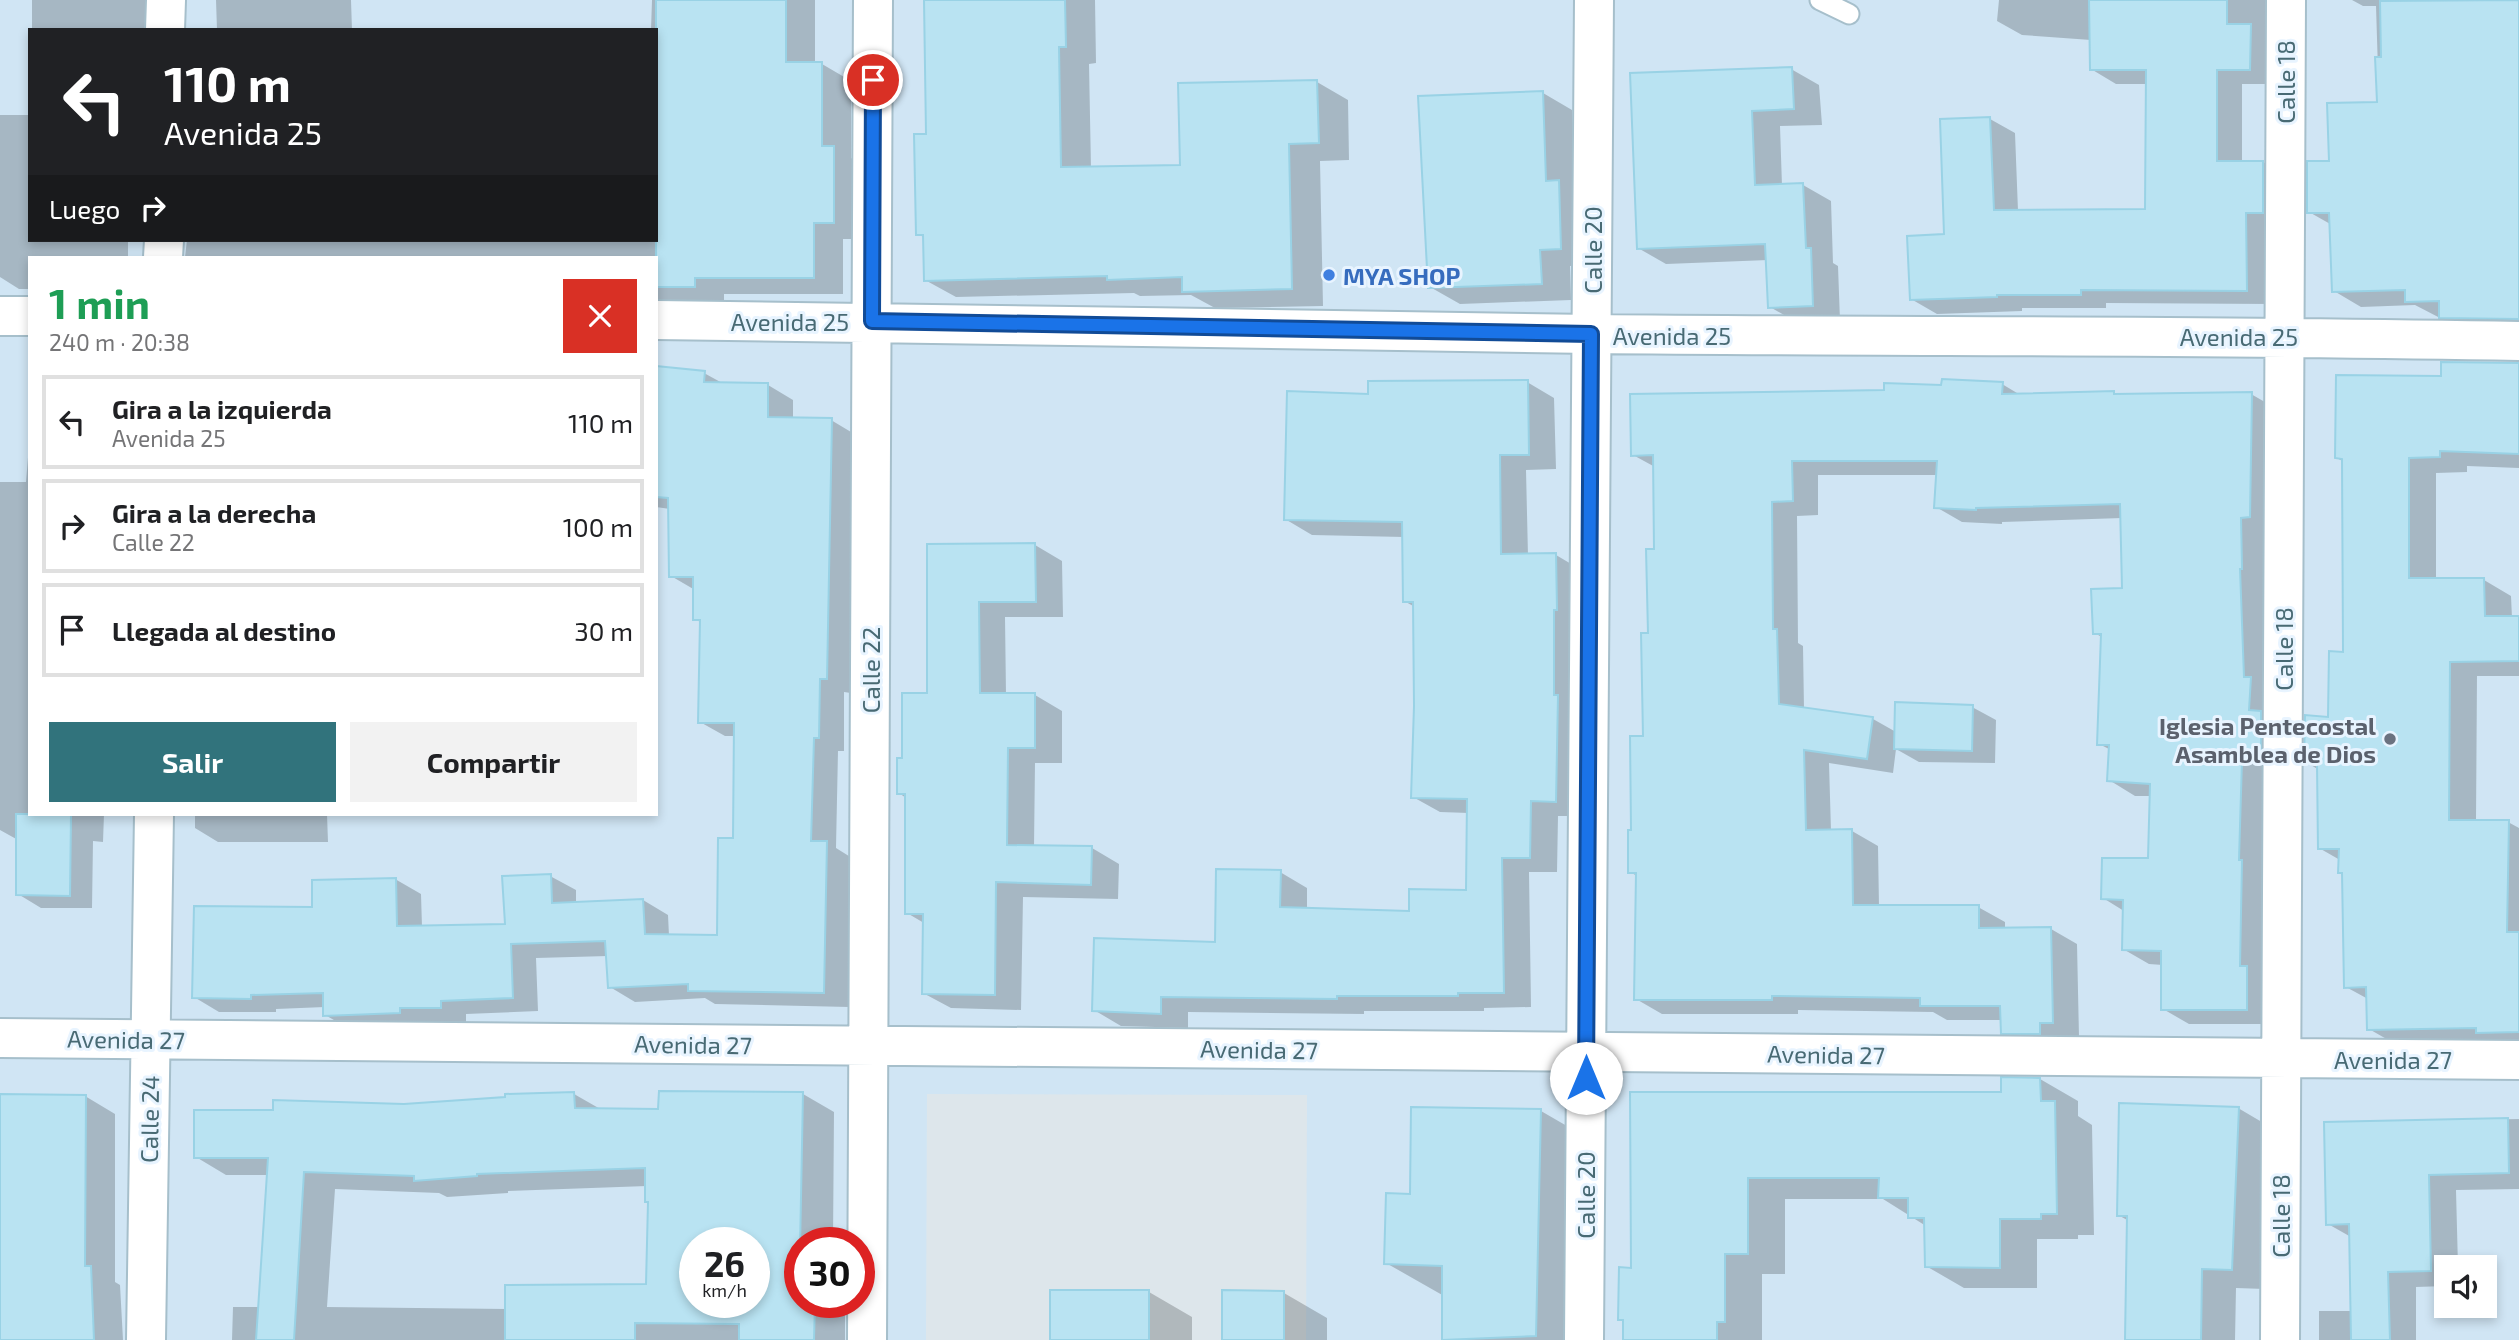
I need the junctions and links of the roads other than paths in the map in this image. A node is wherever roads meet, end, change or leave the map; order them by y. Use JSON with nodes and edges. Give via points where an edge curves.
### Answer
{"nodes":[{"id":1,"x":166,"y":0,"type":"edge"},
{"id":2,"x":873,"y":0,"type":"edge"},
{"id":3,"x":1594,"y":0,"type":"edge"},
{"id":4,"x":1820,"y":0,"type":"edge"},
{"id":5,"x":2286,"y":0,"type":"edge"},
{"id":6,"x":1849,"y":14,"type":"dead end"},
{"id":7,"x":165,"y":28,"type":"edge"},
{"id":8,"x":0,"y":316,"type":"edge"},
{"id":9,"x":28,"y":316,"type":"edge"},
{"id":10,"x":658,"y":320,"type":"edge"},
{"id":11,"x":872,"y":321,"type":"junction"},
{"id":12,"x":1591,"y":334,"type":"junction"},
{"id":13,"x":2284,"y":336,"type":"junction"},
{"id":14,"x":2519,"y":341,"type":"edge"},
{"id":15,"x":154,"y":816,"type":"edge"},
{"id":16,"x":0,"y":1038,"type":"edge"},
{"id":17,"x":149,"y":1039,"type":"junction"},
{"id":18,"x":868,"y":1046,"type":"junction"},
{"id":19,"x":1586,"y":1052,"type":"junction"},
{"id":20,"x":2281,"y":1058,"type":"junction"},
{"id":21,"x":2519,"y":1060,"type":"edge"},
{"id":22,"x":146,"y":1340,"type":"edge"},
{"id":23,"x":867,"y":1340,"type":"edge"},
{"id":24,"x":1584,"y":1340,"type":"edge"},
{"id":25,"x":2280,"y":1340,"type":"edge"}],
"edges":[{"from":1,"to":7,"type":"street"},
{"from":2,"to":11,"type":"street","name":"Calle 22"},
{"from":3,"to":12,"type":"street","name":"Calle 20"},
{"from":4,"to":6,"type":"lane"},
{"from":5,"to":13,"type":"street","name":"Calle 18"},
{"from":8,"to":9,"type":"street"},
{"from":10,"to":11,"type":"street","name":"Avenida 25"},
{"from":11,"to":12,"type":"street","name":"Avenida 25"},
{"from":11,"to":18,"type":"street","name":"Calle 22"},
{"from":12,"to":13,"type":"street","name":"Avenida 25"},
{"from":12,"to":19,"type":"street","name":"Calle 20"},
{"from":13,"to":14,"type":"street","name":"Avenida 25"},
{"from":13,"to":20,"type":"street","name":"Calle 18"},
{"from":15,"to":17,"type":"street","name":"Calle 24"},
{"from":16,"to":17,"type":"street","name":"Avenida 27"},
{"from":17,"to":18,"type":"street","name":"Avenida 27"},
{"from":17,"to":22,"type":"street","name":"Calle 24"},
{"from":18,"to":19,"type":"street","name":"Avenida 27"},
{"from":18,"to":23,"type":"street","name":"Calle 22"},
{"from":19,"to":20,"type":"street","name":"Avenida 27"},
{"from":19,"to":24,"type":"street","name":"Calle 20"},
{"from":20,"to":21,"type":"street","name":"Avenida 27"},
{"from":20,"to":25,"type":"street","name":"Calle 18"}]}
